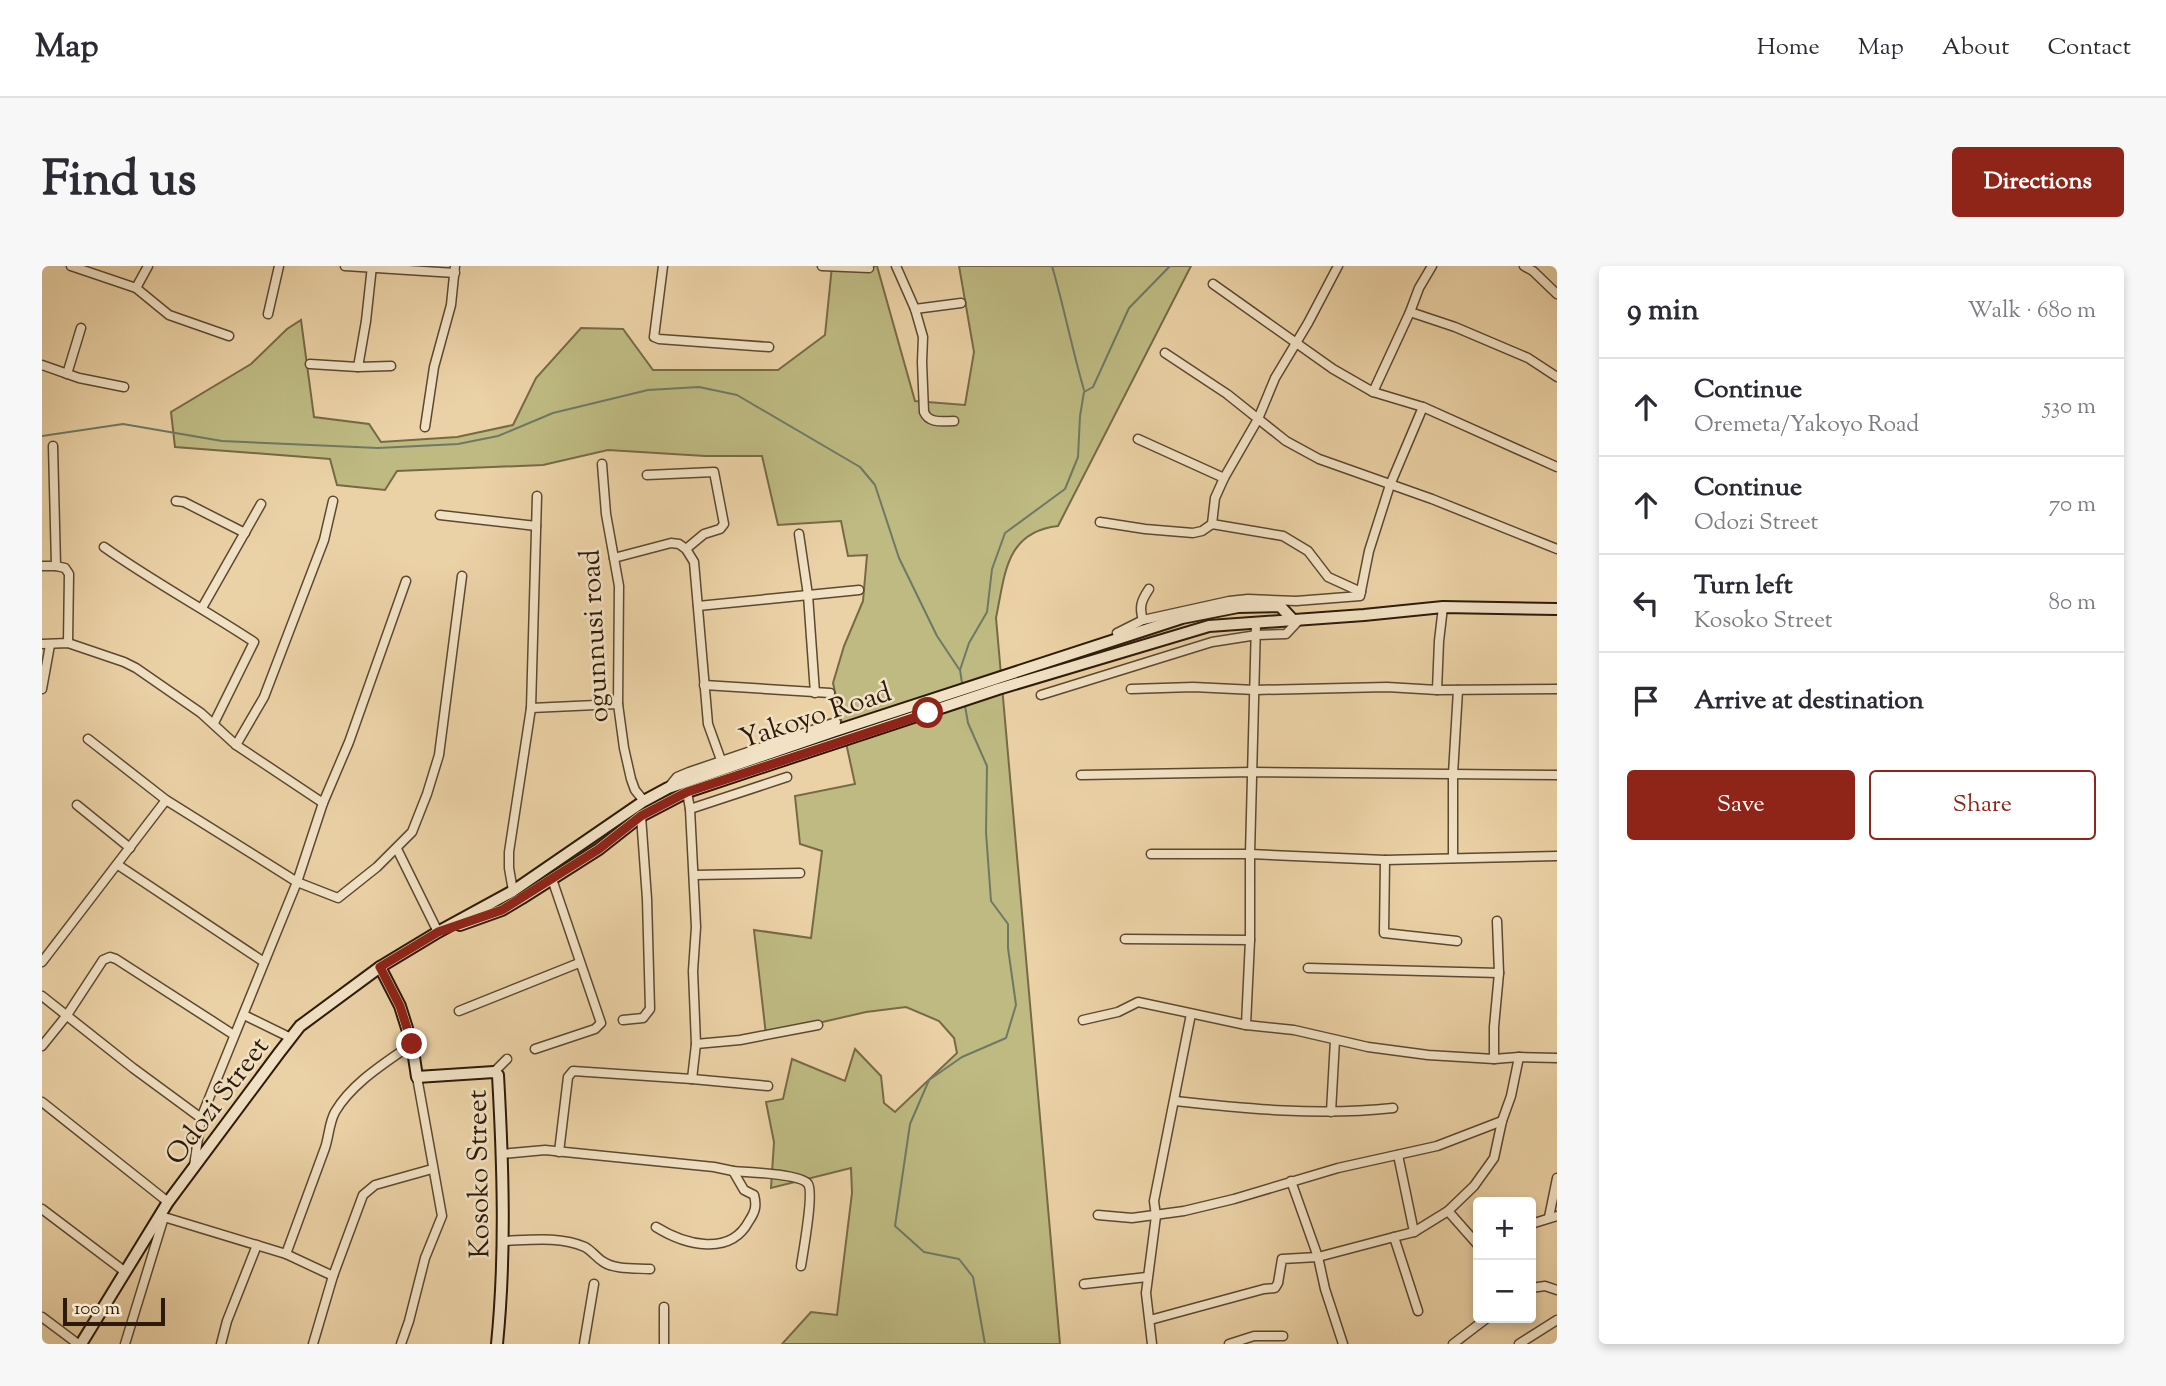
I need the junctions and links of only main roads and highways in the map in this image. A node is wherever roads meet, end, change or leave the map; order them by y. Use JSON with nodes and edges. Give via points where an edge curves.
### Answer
{"nodes":[{"id":1,"x":1557,"y":609,"type":"edge"},
{"id":2,"x":1296,"y":619,"type":"junction"},
{"id":3,"x":762,"y":761,"type":"junction"},
{"id":4,"x":438,"y":932,"type":"junction"},
{"id":5,"x":380,"y":967,"type":"junction"},
{"id":6,"x":80,"y":1344,"type":"edge"},
{"id":7,"x":497,"y":1344,"type":"edge"}],
"edges":[{"from":1,"to":2,"type":"main road","via":[[1443,607]]},
{"from":2,"to":3,"type":"main road","via":[[1209,626]]},
{"from":2,"to":3,"type":"main road","name":"Yakoyo Road","via":[[1280,606],[1238,607],[1182,618]]},
{"from":3,"to":4,"type":"main road","via":[[641,816],[599,849],[502,910]]},
{"from":3,"to":4,"type":"main road","name":"Yakoyo Road","via":[[668,788],[513,891]]},
{"from":4,"to":5,"type":"main road","name":"Odozi Street"},
{"from":5,"to":6,"type":"main road","name":"Odozi Street","via":[[291,1038],[168,1202]]},
{"from":5,"to":7,"type":"main road","name":"Kosoko Street","via":[[400,1006],[417,1077],[498,1075],[503,1241]]}]}
